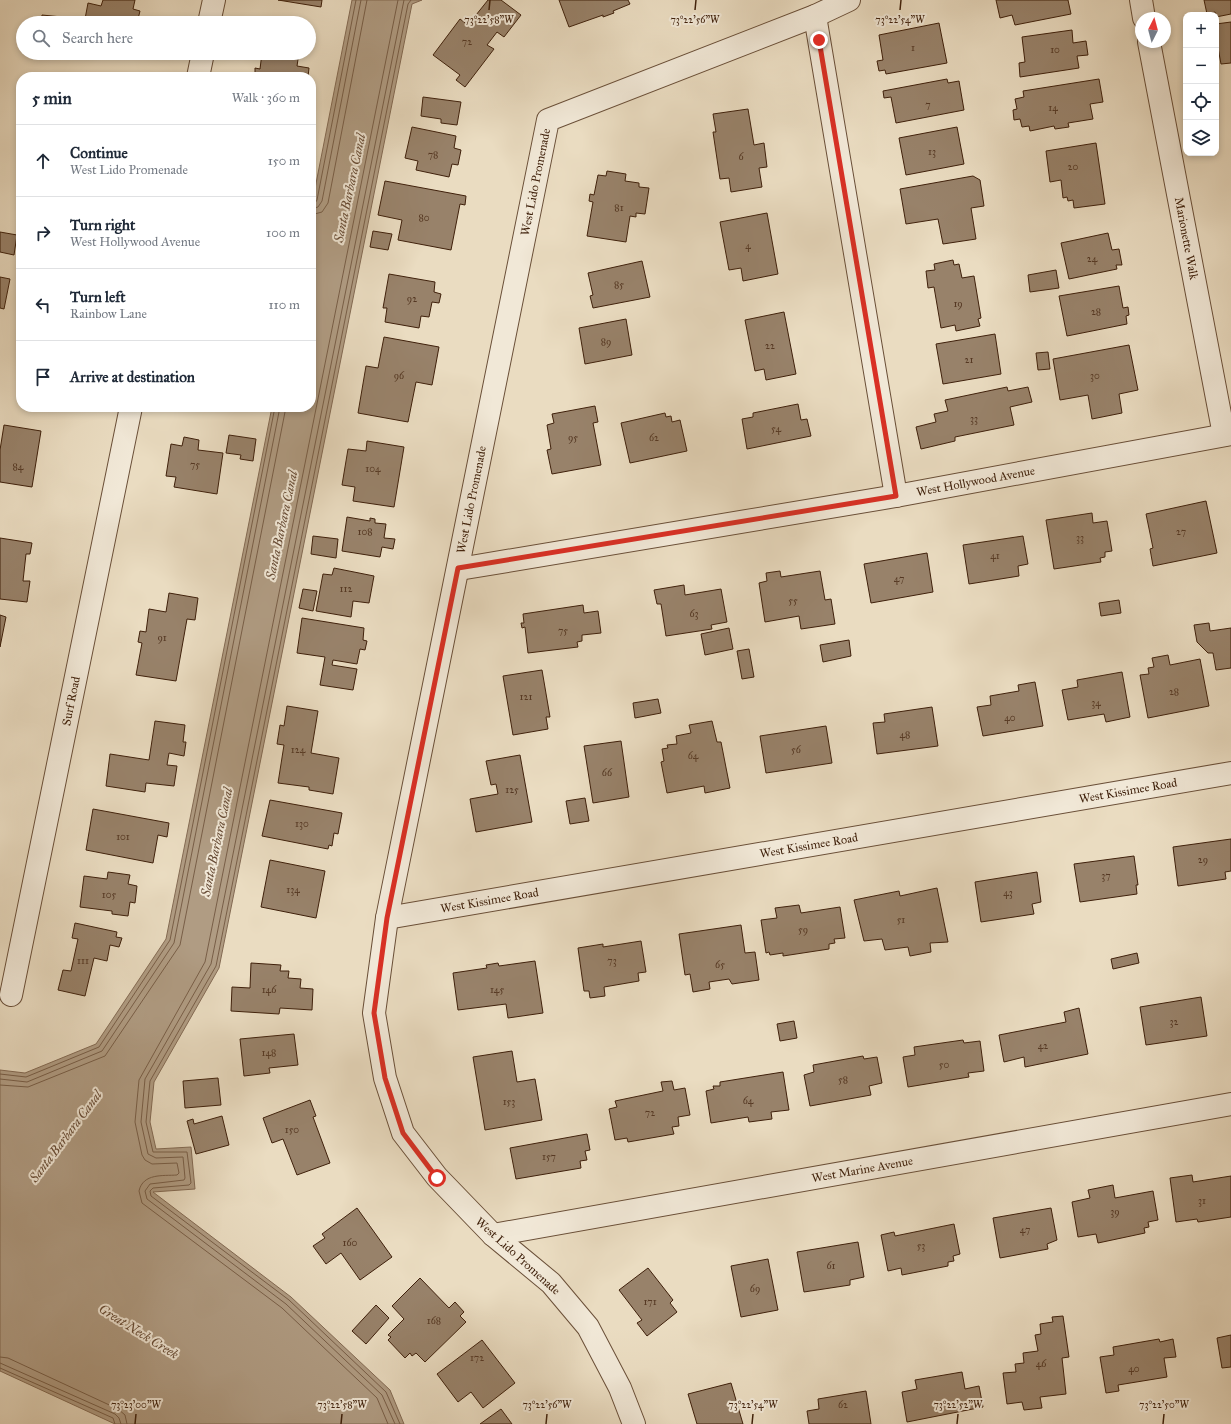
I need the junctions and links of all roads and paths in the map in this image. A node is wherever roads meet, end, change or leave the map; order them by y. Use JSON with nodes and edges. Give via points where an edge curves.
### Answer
{"nodes":[{"id":1,"x":214,"y":0,"type":"edge"},
{"id":2,"x":849,"y":0,"type":"edge"},
{"id":3,"x":1141,"y":0,"type":"edge"},
{"id":4,"x":1143,"y":12,"type":"edge"},
{"id":5,"x":211,"y":16,"type":"edge"},
{"id":6,"x":815,"y":16,"type":"junction"},
{"id":7,"x":1150,"y":48,"type":"edge"},
{"id":8,"x":202,"y":60,"type":"edge"},
{"id":9,"x":199,"y":72,"type":"edge"},
{"id":10,"x":130,"y":412,"type":"edge"},
{"id":11,"x":1228,"y":434,"type":"edge"},
{"id":12,"x":896,"y":496,"type":"junction"},
{"id":13,"x":458,"y":568,"type":"junction"},
{"id":14,"x":1231,"y":773,"type":"edge"},
{"id":15,"x":387,"y":918,"type":"junction"},
{"id":16,"x":12,"y":995,"type":"dead end"},
{"id":17,"x":1231,"y":1104,"type":"edge"},
{"id":18,"x":493,"y":1235,"type":"junction"},
{"id":19,"x":634,"y":1424,"type":"edge"}],
"edges":[{"from":1,"to":5,"type":"street"},
{"from":2,"to":6,"type":"street","name":"West Lido Promenade"},
{"from":3,"to":4,"type":"street"},
{"from":6,"to":12,"type":"street"},
{"from":6,"to":13,"type":"street","name":"West Lido Promenade","via":[[548,120]]},
{"from":7,"to":11,"type":"street","name":"Marionette Walk"},
{"from":8,"to":9,"type":"street"},
{"from":10,"to":16,"type":"street","name":"Surf Road"},
{"from":11,"to":12,"type":"street","name":"West Hollywood Avenue"},
{"from":12,"to":13,"type":"street","name":"West Hollywood Avenue"},
{"from":13,"to":15,"type":"street","name":"West Lido Promenade"},
{"from":14,"to":15,"type":"street","name":"West Kissimee Road"},
{"from":15,"to":18,"type":"street","name":"West Lido Promenade","via":[[374,1013],[385,1078],[403,1133],[437,1178]]},
{"from":17,"to":18,"type":"street","name":"West Marine Avenue"},
{"from":18,"to":19,"type":"street","name":"West Lido Promenade","via":[[551,1283],[588,1327],[620,1388]]}]}
